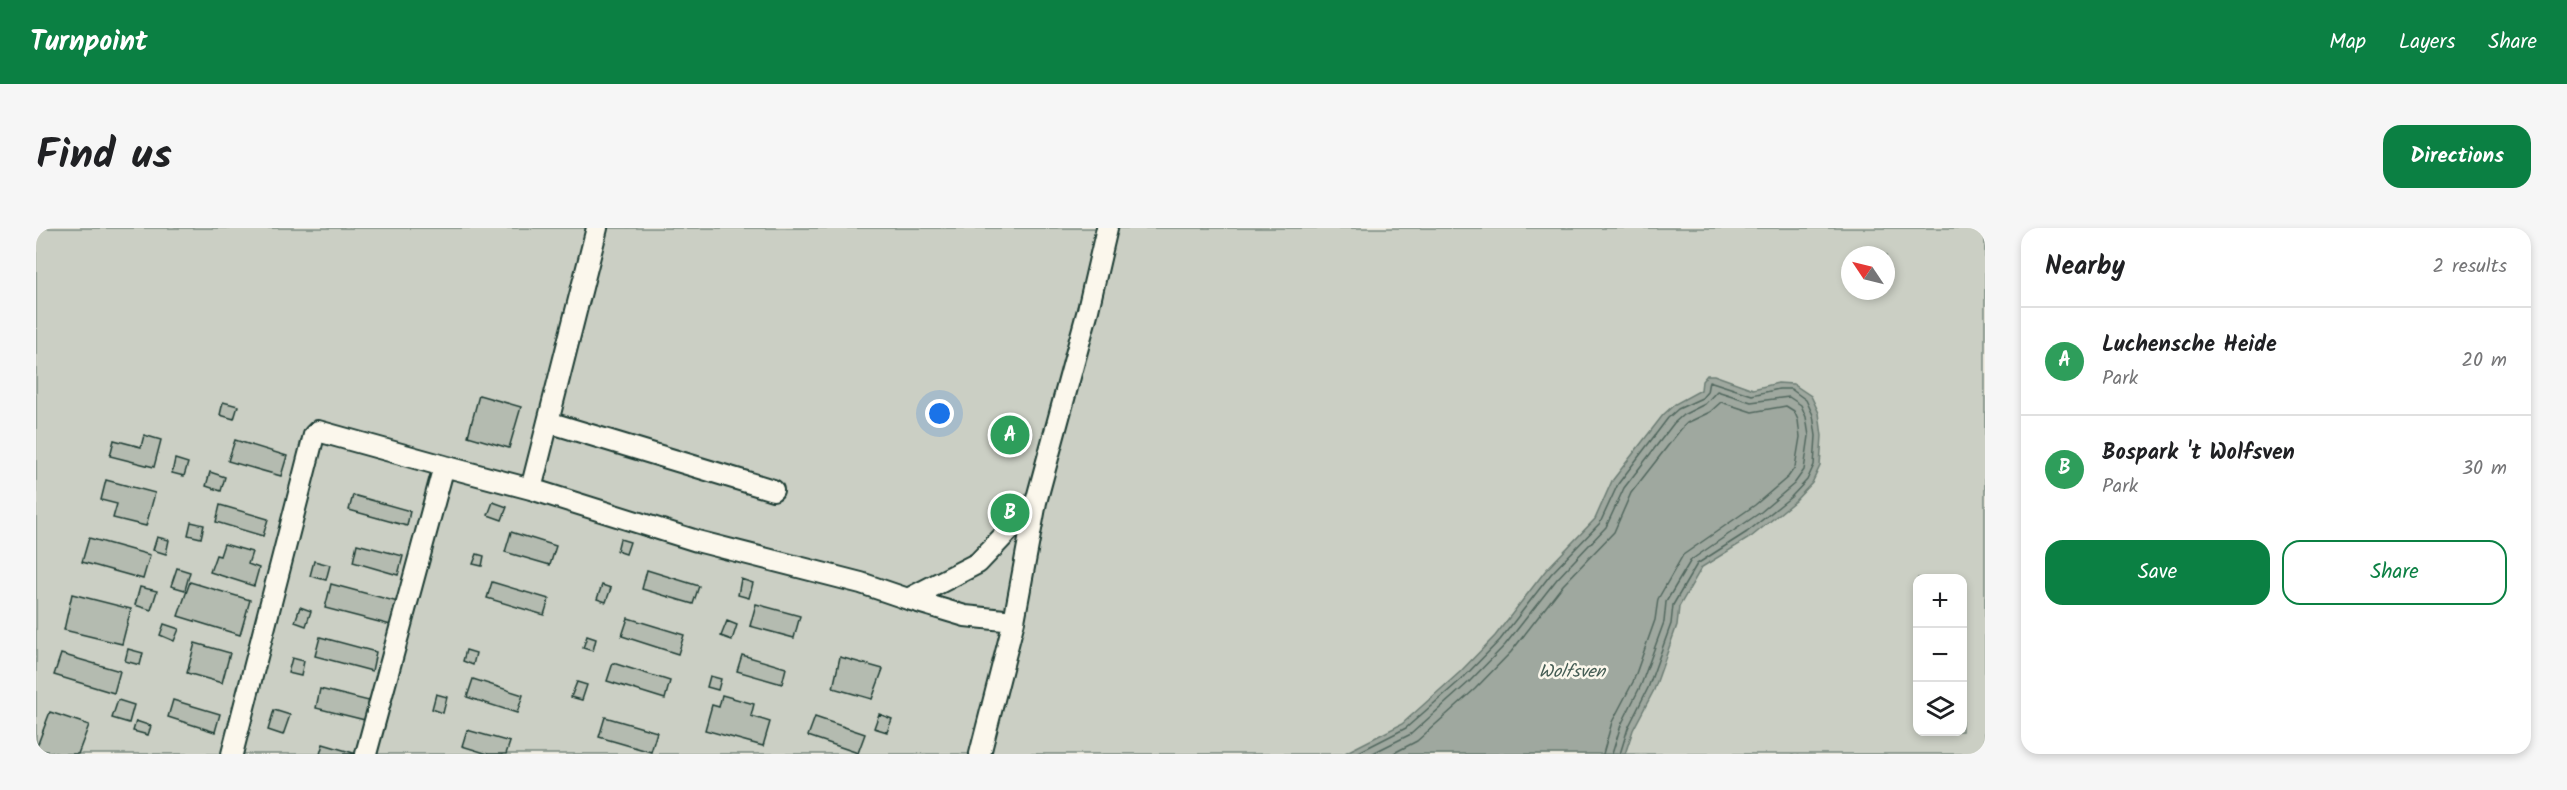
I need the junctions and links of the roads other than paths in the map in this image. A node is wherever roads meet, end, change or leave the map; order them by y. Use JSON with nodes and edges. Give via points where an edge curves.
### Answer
{"nodes":[{"id":1,"x":597,"y":228,"type":"edge"},
{"id":2,"x":1107,"y":228,"type":"edge"},
{"id":3,"x":548,"y":422,"type":"junction"},
{"id":4,"x":444,"y":466,"type":"junction"},
{"id":5,"x":531,"y":489,"type":"junction"},
{"id":6,"x":773,"y":490,"type":"dead end"},
{"id":7,"x":1036,"y":502,"type":"junction"},
{"id":8,"x":908,"y":599,"type":"junction"},
{"id":9,"x":1014,"y":621,"type":"junction"},
{"id":10,"x":232,"y":754,"type":"edge"},
{"id":11,"x":366,"y":754,"type":"edge"},
{"id":12,"x":980,"y":754,"type":"edge"}],
"edges":[{"from":1,"to":3,"type":"lane"},
{"from":2,"to":7,"type":"lane"},
{"from":3,"to":5,"type":"lane"},
{"from":3,"to":6,"type":"lane"},
{"from":4,"to":5,"type":"lane"},
{"from":4,"to":10,"type":"lane","via":[[318,431],[314,435]]},
{"from":4,"to":11,"type":"lane"},
{"from":5,"to":8,"type":"lane","via":[[697,541]]},
{"from":7,"to":8,"type":"lane","via":[[978,563]]},
{"from":7,"to":9,"type":"lane"},
{"from":8,"to":9,"type":"lane","via":[[965,616]]},
{"from":9,"to":12,"type":"lane"}]}
